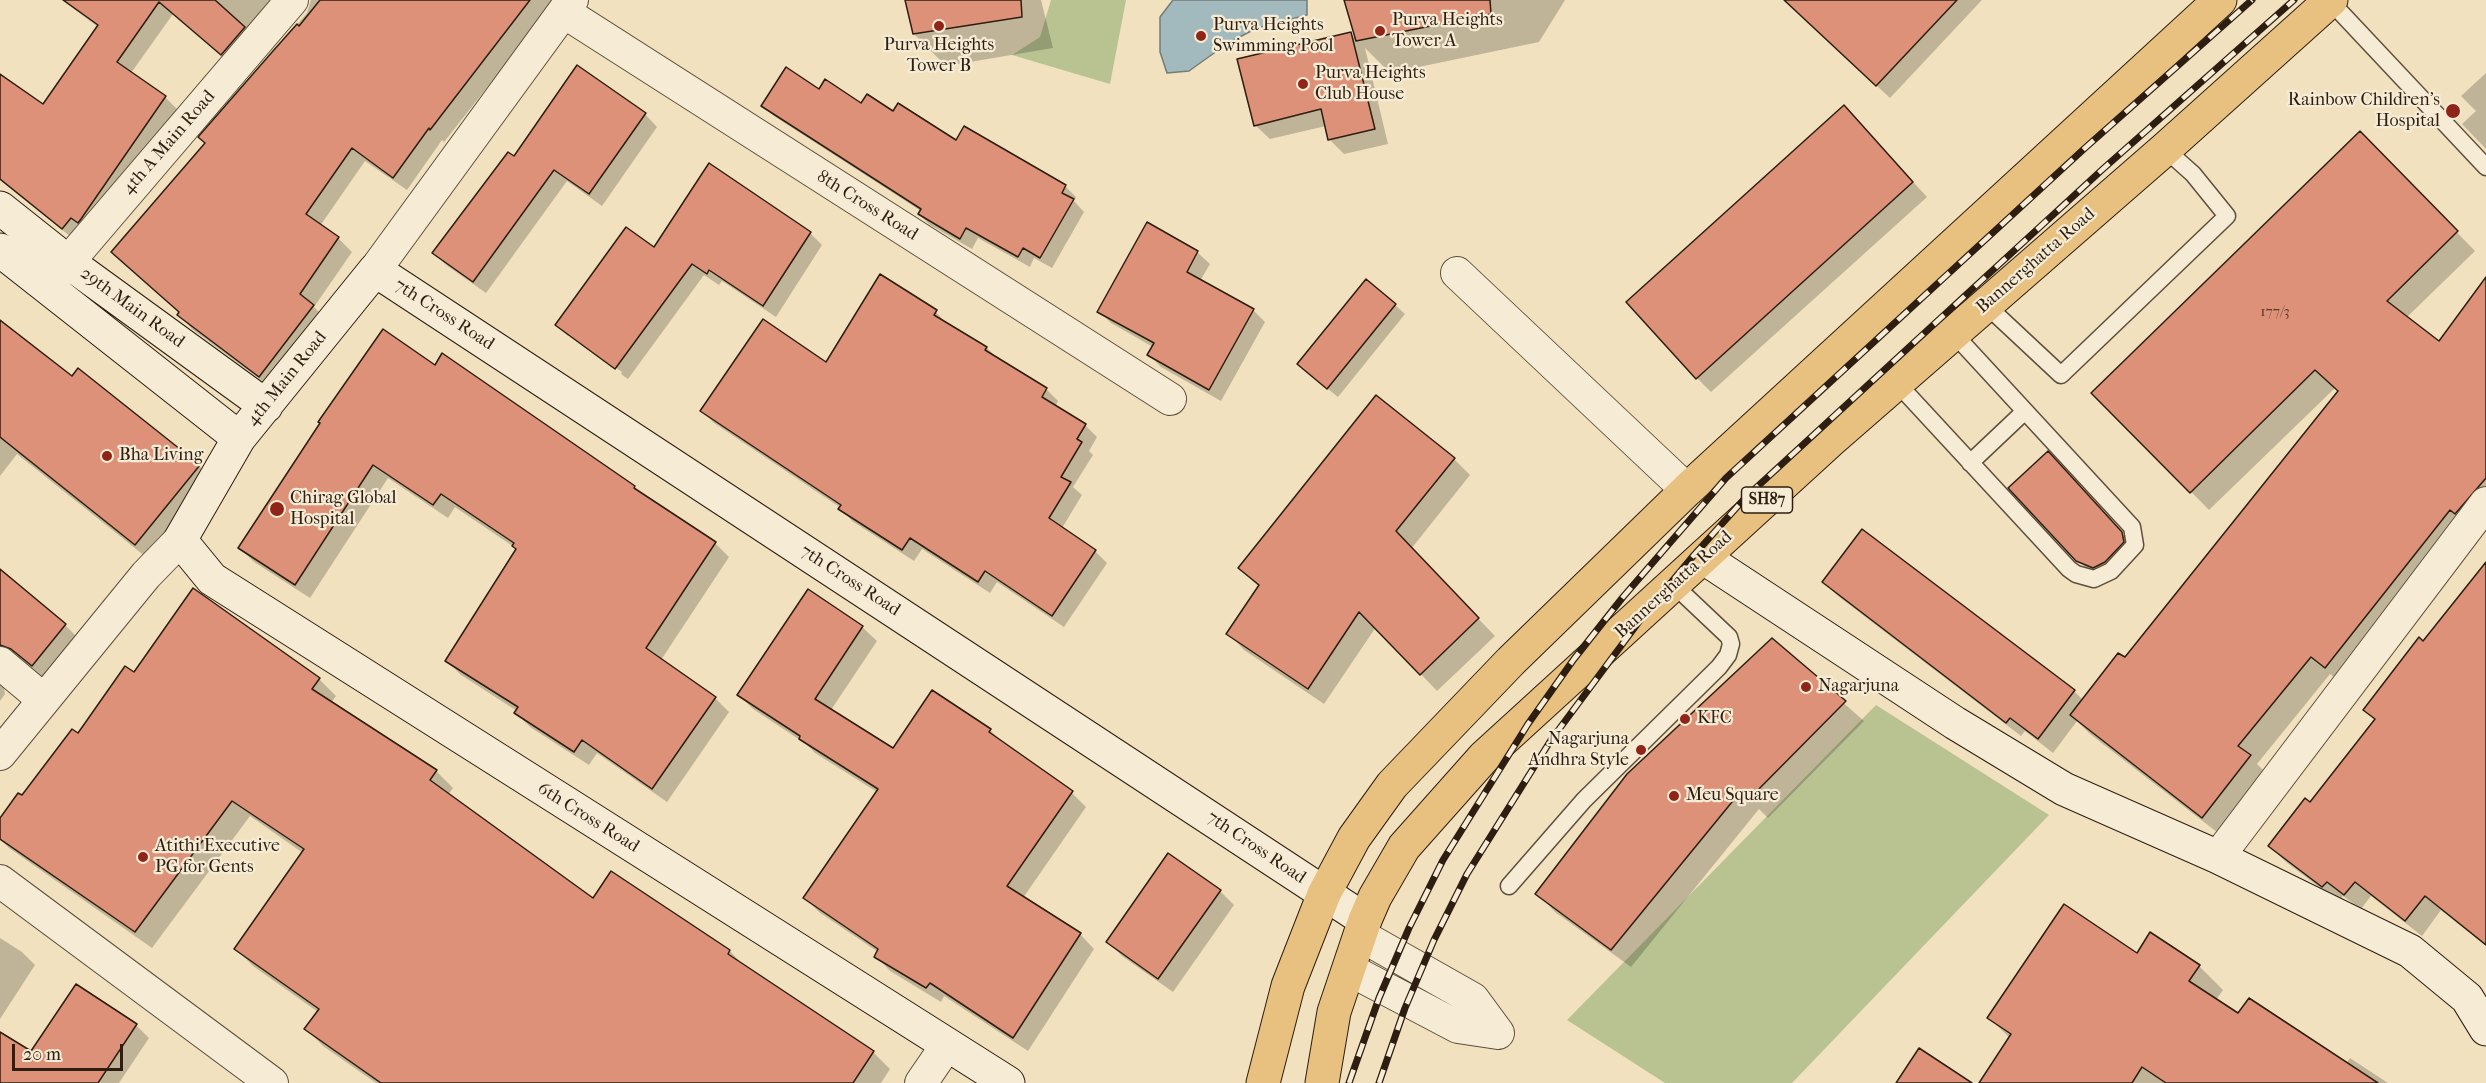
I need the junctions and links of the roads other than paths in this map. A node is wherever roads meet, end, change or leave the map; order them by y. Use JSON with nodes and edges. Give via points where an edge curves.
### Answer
{"nodes":[{"id":1,"x":292,"y":0,"type":"edge"},
{"id":2,"x":2331,"y":1,"type":"edge"},
{"id":3,"x":2206,"y":4,"type":"edge"},
{"id":4,"x":568,"y":6,"type":"edge"},
{"id":5,"x":2165,"y":149,"type":"junction"},
{"id":6,"x":2486,"y":167,"type":"edge"},
{"id":7,"x":0,"y":208,"type":"edge"},
{"id":8,"x":0,"y":250,"type":"edge"},
{"id":9,"x":68,"y":262,"type":"junction"},
{"id":10,"x":375,"y":270,"type":"junction"},
{"id":11,"x":1457,"y":273,"type":"dead end"},
{"id":12,"x":47,"y":286,"type":"junction"},
{"id":13,"x":1985,"y":304,"type":"junction"},
{"id":14,"x":1953,"y":333,"type":"junction"},
{"id":15,"x":1896,"y":382,"type":"junction"},
{"id":16,"x":1170,"y":399,"type":"dead end"},
{"id":17,"x":266,"y":406,"type":"junction"},
{"id":18,"x":2025,"y":411,"type":"junction"},
{"id":19,"x":239,"y":438,"type":"junction"},
{"id":20,"x":1970,"y":463,"type":"junction"},
{"id":21,"x":1686,"y":490,"type":"junction"},
{"id":22,"x":2486,"y":503,"type":"edge"},
{"id":23,"x":180,"y":540,"type":"junction"},
{"id":24,"x":1704,"y":558,"type":"junction"},
{"id":25,"x":1674,"y":585,"type":"junction"},
{"id":26,"x":0,"y":663,"type":"edge"},
{"id":27,"x":44,"y":700,"type":"junction"},
{"id":28,"x":0,"y":754,"type":"edge"},
{"id":29,"x":2218,"y":857,"type":"junction"},
{"id":30,"x":0,"y":881,"type":"edge"},
{"id":31,"x":1509,"y":886,"type":"dead end"},
{"id":32,"x":1324,"y":894,"type":"junction"},
{"id":33,"x":1363,"y":927,"type":"junction"},
{"id":34,"x":1350,"y":970,"type":"junction"},
{"id":35,"x":2486,"y":1029,"type":"edge"},
{"id":36,"x":947,"y":1045,"type":"junction"},
{"id":37,"x":272,"y":1083,"type":"edge"},
{"id":38,"x":921,"y":1083,"type":"edge"},
{"id":39,"x":1008,"y":1083,"type":"edge"},
{"id":40,"x":1263,"y":1083,"type":"edge"},
{"id":41,"x":1322,"y":1083,"type":"edge"}],
"edges":[{"from":1,"to":9,"type":"street","name":"4th A Main Road"},
{"from":2,"to":5,"type":"main road","name":"Bannerghatta Road","number":"SH87"},
{"from":2,"to":6,"type":"lane"},
{"from":3,"to":21,"type":"main road"},
{"from":4,"to":10,"type":"street","name":"4th Main Road"},
{"from":4,"to":16,"type":"street","name":"8th Cross Road"},
{"from":5,"to":13,"type":"main road","name":"Bannerghatta Road","number":"SH87"},
{"from":5,"to":13,"type":"lane","via":[[2193,174],[2228,216],[2061,375]]},
{"from":7,"to":9,"type":"main road","name":"29th Main Road"},
{"from":8,"to":12,"type":"main road","name":"29th Main Road"},
{"from":9,"to":12,"type":"street","name":"4th A Main Road"},
{"from":9,"to":17,"type":"main road","name":"29th Main Road"},
{"from":10,"to":17,"type":"main road","name":"4th Main Road"},
{"from":10,"to":32,"type":"main road","name":"7th Cross Road"},
{"from":11,"to":21,"type":"street"},
{"from":12,"to":19,"type":"main road","name":"29th Main Road"},
{"from":13,"to":14,"type":"main road","name":"Bannerghatta Road","number":"SH87"},
{"from":14,"to":15,"type":"main road","name":"Bannerghatta Road","number":"SH87"},
{"from":14,"to":18,"type":"lane"},
{"from":15,"to":20,"type":"lane"},
{"from":15,"to":24,"type":"main road","name":"Bannerghatta Road","number":"SH87"},
{"from":17,"to":19,"type":"main road","name":"4th Main Road"},
{"from":18,"to":20,"type":"lane"},
{"from":18,"to":20,"type":"lane","via":[[2132,527],[2135,545],[2111,571],[2094,579],[2076,574]]},
{"from":19,"to":23,"type":"main road","name":"4th Main Road"},
{"from":21,"to":32,"type":"main road","via":[[1511,661],[1392,785],[1354,838]]},
{"from":22,"to":29,"type":"street"},
{"from":23,"to":27,"type":"street","name":"4th Main Road","via":[[146,575]]},
{"from":23,"to":36,"type":"main road","name":"6th Cross Road","via":[[212,579]]},
{"from":24,"to":25,"type":"main road","name":"Bannerghatta Road","number":"SH87"},
{"from":24,"to":29,"type":"main road","via":[[1955,723],[2064,789]]},
{"from":25,"to":31,"type":"lane","via":[[1729,637],[1728,655],[1584,800]]},
{"from":25,"to":33,"type":"main road","name":"Bannerghatta Road","number":"SH87","via":[[1484,757],[1404,847]]},
{"from":26,"to":27,"type":"street"},
{"from":27,"to":28,"type":"street","name":"4th Main Road"},
{"from":29,"to":35,"type":"main road","via":[[2410,951],[2467,998]]},
{"from":30,"to":37,"type":"street"},
{"from":32,"to":33,"type":"main road","name":"7th Cross Road"},
{"from":32,"to":40,"type":"main road","via":[[1287,986]]},
{"from":33,"to":34,"type":"main road","name":"Bannerghatta Road","number":"SH87"},
{"from":33,"to":34,"type":"street","via":[[1473,999],[1498,1033],[1458,1028]]},
{"from":34,"to":41,"type":"main road","name":"Bannerghatta Road","number":"SH87","via":[[1334,1012]]},
{"from":36,"to":38,"type":"street"},
{"from":36,"to":39,"type":"main road","name":"6th Cross Road"}]}
